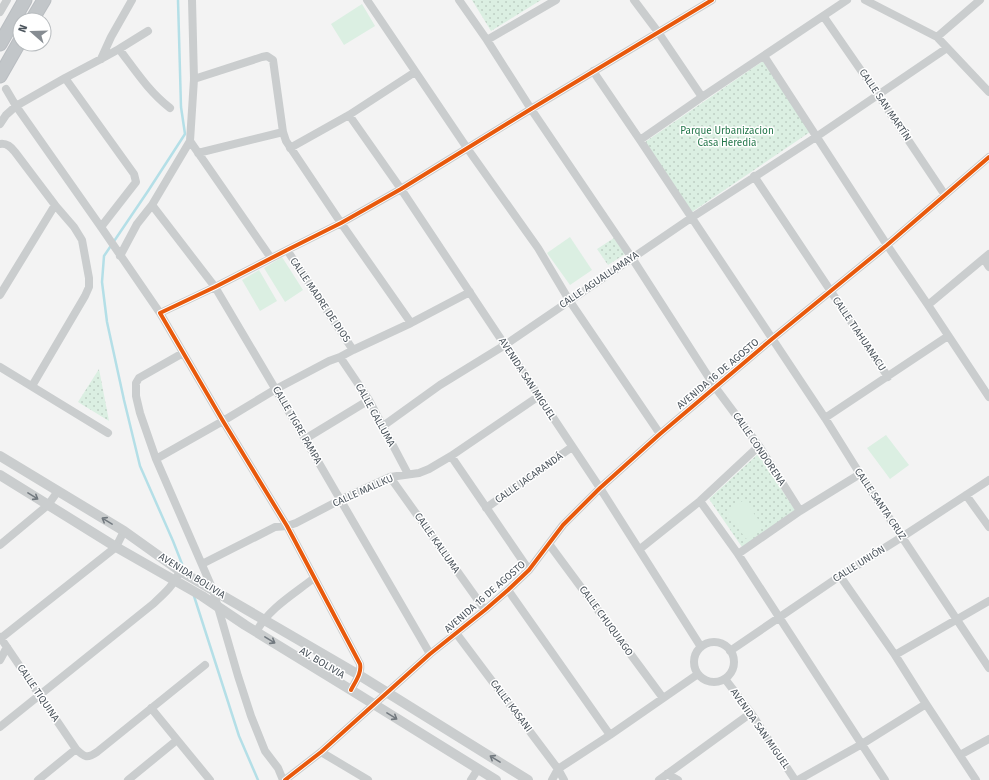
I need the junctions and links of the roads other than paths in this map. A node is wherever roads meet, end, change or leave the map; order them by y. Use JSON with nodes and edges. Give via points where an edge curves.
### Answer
{"nodes":[{"id":1,"x":7,"y":0,"type":"edge"},
{"id":2,"x":25,"y":0,"type":"edge"},
{"id":3,"x":44,"y":0,"type":"edge"},
{"id":4,"x":132,"y":0,"type":"edge"},
{"id":5,"x":192,"y":0,"type":"edge"},
{"id":6,"x":367,"y":0,"type":"edge"},
{"id":7,"x":459,"y":0,"type":"edge"},
{"id":8,"x":556,"y":0,"type":"edge"},
{"id":9,"x":634,"y":0,"type":"edge"},
{"id":10,"x":712,"y":0,"type":"edge"},
{"id":11,"x":847,"y":0,"type":"edge"},
{"id":12,"x":864,"y":0,"type":"edge"},
{"id":13,"x":980,"y":0,"type":"edge"},
{"id":14,"x":0,"y":12,"type":"edge"},
{"id":15,"x":37,"y":12,"type":"edge"},
{"id":16,"x":824,"y":17,"type":"junction"},
{"id":17,"x":148,"y":31,"type":"dead end"},
{"id":18,"x":658,"y":32,"type":"junction"},
{"id":19,"x":937,"y":37,"type":"junction"},
{"id":20,"x":487,"y":40,"type":"junction"},
{"id":21,"x":0,"y":44,"type":"edge"},
{"id":22,"x":947,"y":48,"type":"junction"},
{"id":23,"x":119,"y":50,"type":"junction"},
{"id":24,"x":14,"y":52,"type":"edge"},
{"id":25,"x":764,"y":56,"type":"junction"},
{"id":26,"x":101,"y":59,"type":"junction"},
{"id":27,"x":593,"y":71,"type":"junction"},
{"id":28,"x":415,"y":72,"type":"junction"},
{"id":29,"x":0,"y":76,"type":"edge"},
{"id":30,"x":65,"y":78,"type":"junction"},
{"id":31,"x":194,"y":79,"type":"junction"},
{"id":32,"x":6,"y":89,"type":"dead end"},
{"id":33,"x":989,"y":92,"type":"edge"},
{"id":34,"x":878,"y":95,"type":"junction"},
{"id":35,"x":702,"y":97,"type":"junction"},
{"id":36,"x":16,"y":106,"type":"junction"},
{"id":37,"x":170,"y":108,"type":"dead end"},
{"id":38,"x":531,"y":109,"type":"junction"},
{"id":39,"x":349,"y":115,"type":"junction"},
{"id":40,"x":0,"y":124,"type":"edge"},
{"id":41,"x":283,"y":132,"type":"junction"},
{"id":42,"x":816,"y":137,"type":"junction"},
{"id":43,"x":640,"y":140,"type":"junction"},
{"id":44,"x":190,"y":141,"type":"junction"},
{"id":45,"x":0,"y":144,"type":"edge"},
{"id":46,"x":290,"y":148,"type":"junction"},
{"id":47,"x":467,"y":148,"type":"junction"},
{"id":48,"x":198,"y":152,"type":"junction"},
{"id":49,"x":989,"y":157,"type":"edge"},
{"id":50,"x":754,"y":176,"type":"junction"},
{"id":51,"x":401,"y":189,"type":"junction"},
{"id":52,"x":945,"y":195,"type":"junction"},
{"id":53,"x":55,"y":204,"type":"junction"},
{"id":54,"x":152,"y":205,"type":"junction"},
{"id":55,"x":691,"y":218,"type":"junction"},
{"id":56,"x":341,"y":222,"type":"junction"},
{"id":57,"x":101,"y":227,"type":"junction"},
{"id":58,"x":887,"y":245,"type":"junction"},
{"id":59,"x":287,"y":250,"type":"junction"},
{"id":60,"x":120,"y":256,"type":"junction"},
{"id":61,"x":986,"y":256,"type":"edge"},
{"id":62,"x":271,"y":258,"type":"junction"},
{"id":63,"x":632,"y":258,"type":"junction"},
{"id":64,"x":989,"y":266,"type":"edge"},
{"id":65,"x":215,"y":287,"type":"junction"},
{"id":66,"x":830,"y":291,"type":"junction"},
{"id":67,"x":470,"y":292,"type":"junction"},
{"id":68,"x":0,"y":295,"type":"edge"},
{"id":69,"x":569,"y":300,"type":"junction"},
{"id":70,"x":928,"y":305,"type":"junction"},
{"id":71,"x":160,"y":313,"type":"junction"},
{"id":72,"x":411,"y":323,"type":"junction"},
{"id":73,"x":948,"y":336,"type":"junction"},
{"id":74,"x":772,"y":339,"type":"junction"},
{"id":75,"x":504,"y":345,"type":"junction"},
{"id":76,"x":353,"y":350,"type":"junction"},
{"id":77,"x":183,"y":353,"type":"junction"},
{"id":78,"x":340,"y":357,"type":"junction"},
{"id":79,"x":0,"y":367,"type":"edge"},
{"id":80,"x":888,"y":377,"type":"junction"},
{"id":81,"x":32,"y":386,"type":"junction"},
{"id":82,"x":715,"y":388,"type":"junction"},
{"id":83,"x":276,"y":389,"type":"junction"},
{"id":84,"x":988,"y":392,"type":"edge"},
{"id":85,"x":538,"y":396,"type":"junction"},
{"id":86,"x":369,"y":400,"type":"junction"},
{"id":87,"x":824,"y":418,"type":"junction"},
{"id":88,"x":223,"y":421,"type":"junction"},
{"id":89,"x":383,"y":426,"type":"junction"},
{"id":90,"x":108,"y":433,"type":"dead end"},
{"id":91,"x":660,"y":434,"type":"junction"},
{"id":92,"x":305,"y":439,"type":"junction"},
{"id":93,"x":759,"y":446,"type":"junction"},
{"id":94,"x":572,"y":447,"type":"junction"},
{"id":95,"x":0,"y":456,"type":"edge"},
{"id":96,"x":451,"y":456,"type":"junction"},
{"id":97,"x":156,"y":459,"type":"junction"},
{"id":98,"x":408,"y":474,"type":"junction"},
{"id":99,"x":860,"y":474,"type":"junction"},
{"id":100,"x":0,"y":475,"type":"edge"},
{"id":101,"x":390,"y":477,"type":"junction"},
{"id":102,"x":989,"y":480,"type":"edge"},
{"id":103,"x":600,"y":488,"type":"junction"},
{"id":104,"x":58,"y":491,"type":"junction"},
{"id":105,"x":966,"y":494,"type":"junction"},
{"id":106,"x":340,"y":500,"type":"junction"},
{"id":107,"x":700,"y":501,"type":"junction"},
{"id":108,"x":48,"y":505,"type":"junction"},
{"id":109,"x":486,"y":508,"type":"junction"},
{"id":110,"x":800,"y":511,"type":"junction"},
{"id":111,"x":287,"y":526,"type":"junction"},
{"id":112,"x":989,"y":527,"type":"edge"},
{"id":113,"x":124,"y":531,"type":"junction"},
{"id":114,"x":902,"y":536,"type":"junction"},
{"id":115,"x":549,"y":544,"type":"junction"},
{"id":116,"x":0,"y":545,"type":"edge"},
{"id":117,"x":116,"y":546,"type":"junction"},
{"id":118,"x":640,"y":549,"type":"junction"},
{"id":119,"x":738,"y":554,"type":"junction"},
{"id":120,"x":202,"y":564,"type":"junction"},
{"id":121,"x":529,"y":570,"type":"junction"},
{"id":122,"x":180,"y":571,"type":"junction"},
{"id":123,"x":840,"y":576,"type":"junction"},
{"id":124,"x":314,"y":578,"type":"junction"},
{"id":125,"x":180,"y":583,"type":"junction"},
{"id":126,"x":213,"y":590,"type":"junction"},
{"id":127,"x":508,"y":590,"type":"junction"},
{"id":128,"x":989,"y":601,"type":"edge"},
{"id":129,"x":218,"y":606,"type":"junction"},
{"id":130,"x":484,"y":610,"type":"junction"},
{"id":131,"x":779,"y":617,"type":"junction"},
{"id":132,"x":264,"y":620,"type":"junction"},
{"id":133,"x":957,"y":620,"type":"junction"},
{"id":134,"x":256,"y":632,"type":"junction"},
{"id":135,"x":456,"y":633,"type":"junction"},
{"id":136,"x":0,"y":638,"type":"edge"},
{"id":137,"x":7,"y":647,"type":"junction"},
{"id":138,"x":701,"y":647,"type":"junction"},
{"id":139,"x":730,"y":651,"type":"junction"},
{"id":140,"x":430,"y":654,"type":"junction"},
{"id":141,"x":895,"y":655,"type":"junction"},
{"id":142,"x":0,"y":660,"type":"edge"},
{"id":143,"x":205,"y":665,"type":"dead end"},
{"id":144,"x":989,"y":668,"type":"edge"},
{"id":145,"x":698,"y":674,"type":"junction"},
{"id":146,"x":359,"y":675,"type":"junction"},
{"id":147,"x":725,"y":679,"type":"junction"},
{"id":148,"x":351,"y":690,"type":"junction"},
{"id":149,"x":387,"y":692,"type":"junction"},
{"id":150,"x":40,"y":696,"type":"junction"},
{"id":151,"x":663,"y":698,"type":"junction"},
{"id":152,"x":374,"y":704,"type":"junction"},
{"id":153,"x":926,"y":704,"type":"junction"},
{"id":154,"x":151,"y":708,"type":"junction"},
{"id":155,"x":751,"y":713,"type":"junction"},
{"id":156,"x":0,"y":727,"type":"edge"},
{"id":157,"x":610,"y":735,"type":"junction"},
{"id":158,"x":989,"y":739,"type":"edge"},
{"id":159,"x":177,"y":740,"type":"junction"},
{"id":160,"x":862,"y":744,"type":"junction"},
{"id":161,"x":76,"y":750,"type":"junction"},
{"id":162,"x":321,"y":752,"type":"junction"},
{"id":163,"x":960,"y":755,"type":"junction"},
{"id":164,"x":478,"y":769,"type":"junction"},
{"id":165,"x":558,"y":770,"type":"junction"},
{"id":166,"x":667,"y":774,"type":"junction"},
{"id":167,"x":43,"y":779,"type":"edge"},
{"id":168,"x":128,"y":780,"type":"edge"},
{"id":169,"x":210,"y":780,"type":"edge"},
{"id":170,"x":284,"y":780,"type":"edge"},
{"id":171,"x":368,"y":780,"type":"edge"},
{"id":172,"x":471,"y":780,"type":"edge"},
{"id":173,"x":496,"y":780,"type":"edge"},
{"id":174,"x":528,"y":780,"type":"edge"},
{"id":175,"x":552,"y":780,"type":"edge"},
{"id":176,"x":564,"y":780,"type":"edge"},
{"id":177,"x":658,"y":780,"type":"edge"},
{"id":178,"x":678,"y":780,"type":"edge"},
{"id":179,"x":796,"y":780,"type":"edge"},
{"id":180,"x":885,"y":780,"type":"edge"},
{"id":181,"x":976,"y":780,"type":"edge"}],
"edges":[{"from":1,"to":14,"type":"street"},
{"from":2,"to":21,"type":"highway"},
{"from":3,"to":15,"type":"highway"},
{"from":4,"to":26,"type":"street"},
{"from":5,"to":31,"type":"street"},
{"from":6,"to":28,"type":"street"},
{"from":7,"to":20,"type":"street","name":"CALLE CONDORENA"},
{"from":8,"to":20,"type":"street"},
{"from":9,"to":18,"type":"street"},
{"from":10,"to":18,"type":"street"},
{"from":11,"to":16,"type":"street"},
{"from":12,"to":19,"type":"street"},
{"from":13,"to":19,"type":"street"},
{"from":16,"to":25,"type":"street"},
{"from":16,"to":34,"type":"street","name":"CALLE SAN MARTÍN"},
{"from":17,"to":23,"type":"street"},
{"from":18,"to":27,"type":"street"},
{"from":18,"to":35,"type":"street"},
{"from":19,"to":22,"type":"street"},
{"from":20,"to":38,"type":"street","name":"CALLE CONDORENA"},
{"from":22,"to":33,"type":"street"},
{"from":22,"to":34,"type":"street","name":"CALLE AGUALLAMAYA"},
{"from":23,"to":26,"type":"street"},
{"from":23,"to":37,"type":"street","via":[[160,101]]},
{"from":24,"to":29,"type":"highway"},
{"from":25,"to":35,"type":"street"},
{"from":25,"to":42,"type":"street"},
{"from":26,"to":30,"type":"street"},
{"from":27,"to":38,"type":"street"},
{"from":27,"to":43,"type":"street","name":"CALLE SANTA CRUZ"},
{"from":28,"to":39,"type":"street"},
{"from":28,"to":47,"type":"street"},
{"from":30,"to":36,"type":"street"},
{"from":30,"to":57,"type":"street","via":[[134,174],[136,182]]},
{"from":31,"to":41,"type":"street","via":[[269,57],[274,64]]},
{"from":31,"to":44,"type":"street"},
{"from":32,"to":36,"type":"street"},
{"from":34,"to":42,"type":"street","name":"CALLE AGUALLAMAYA"},
{"from":34,"to":52,"type":"street","name":"CALLE SAN MARTÍN"},
{"from":35,"to":43,"type":"street"},
{"from":36,"to":40,"type":"street"},
{"from":36,"to":57,"type":"street"},
{"from":38,"to":47,"type":"street"},
{"from":38,"to":63,"type":"street","name":"CALLE CONDORENA"},
{"from":39,"to":46,"type":"street"},
{"from":39,"to":51,"type":"street","name":"AVENIDA SAN MIGUEL"},
{"from":41,"to":46,"type":"street"},
{"from":41,"to":48,"type":"street"},
{"from":42,"to":50,"type":"street","name":"CALLE AGUALLAMAYA"},
{"from":42,"to":58,"type":"street"},
{"from":43,"to":55,"type":"street","name":"CALLE SANTA CRUZ"},
{"from":44,"to":48,"type":"street"},
{"from":44,"to":54,"type":"street"},
{"from":45,"to":53,"type":"street","via":[[9,145]]},
{"from":46,"to":56,"type":"street"},
{"from":47,"to":51,"type":"street"},
{"from":47,"to":69,"type":"street","via":[[538,248]]},
{"from":48,"to":62,"type":"street"},
{"from":49,"to":52,"type":"street","name":"AVENIDA 16 DE AGOSTO"},
{"from":50,"to":55,"type":"street","name":"CALLE AGUALLAMAYA"},
{"from":50,"to":66,"type":"street","name":"CALLE TIAHUANACU"},
{"from":51,"to":56,"type":"street"},
{"from":51,"to":67,"type":"street","name":"AVENIDA SAN MIGUEL"},
{"from":52,"to":58,"type":"street","name":"AVENIDA 16 DE AGOSTO"},
{"from":53,"to":68,"type":"street"},
{"from":53,"to":81,"type":"street","via":[[82,240],[89,286]]},
{"from":54,"to":60,"type":"street","via":[[137,224]]},
{"from":54,"to":65,"type":"street","name":"CALLE TIGRE PAMPA"},
{"from":55,"to":63,"type":"street","name":"CALLE AGUALLAMAYA"},
{"from":55,"to":74,"type":"street","name":"CALLE SANTA CRUZ"},
{"from":56,"to":59,"type":"street"},
{"from":56,"to":72,"type":"street"},
{"from":57,"to":60,"type":"street"},
{"from":58,"to":66,"type":"street","name":"AVENIDA 16 DE AGOSTO"},
{"from":58,"to":70,"type":"street"},
{"from":59,"to":62,"type":"street"},
{"from":59,"to":76,"type":"street","name":"CALLE MADRE DE DIOS"},
{"from":60,"to":71,"type":"street"},
{"from":61,"to":64,"type":"street"},
{"from":61,"to":70,"type":"street"},
{"from":62,"to":65,"type":"street"},
{"from":63,"to":69,"type":"street","name":"CALLE AGUALLAMAYA"},
{"from":63,"to":82,"type":"street","name":"CALLE CONDORENA"},
{"from":65,"to":71,"type":"street"},
{"from":65,"to":83,"type":"street","name":"CALLE TIGRE PAMPA"},
{"from":66,"to":74,"type":"street","name":"AVENIDA 16 DE AGOSTO"},
{"from":66,"to":80,"type":"street","name":"CALLE TIAHUANACU"},
{"from":67,"to":72,"type":"street"},
{"from":67,"to":75,"type":"street","name":"AVENIDA SAN MIGUEL"},
{"from":69,"to":75,"type":"street","name":"CALLE AGUALLAMAYA"},
{"from":69,"to":91,"type":"street"},
{"from":70,"to":73,"type":"street"},
{"from":71,"to":77,"type":"street"},
{"from":72,"to":76,"type":"street"},
{"from":73,"to":80,"type":"street"},
{"from":73,"to":84,"type":"street"},
{"from":74,"to":82,"type":"street","name":"AVENIDA 16 DE AGOSTO"},
{"from":74,"to":87,"type":"street","name":"CALLE SANTA CRUZ"},
{"from":75,"to":85,"type":"street","name":"AVENIDA SAN MIGUEL"},
{"from":75,"to":89,"type":"street","name":"CALLE AGUALLAMAYA","via":[[440,385]]},
{"from":76,"to":78,"type":"street"},
{"from":77,"to":88,"type":"street"},
{"from":77,"to":97,"type":"street","via":[[139,378],[136,383],[140,413]]},
{"from":78,"to":83,"type":"street","via":[[329,360]]},
{"from":78,"to":86,"type":"street","name":"CALLE CALLUMA"},
{"from":79,"to":81,"type":"street"},
{"from":80,"to":87,"type":"street"},
{"from":81,"to":90,"type":"street"},
{"from":82,"to":91,"type":"street","name":"AVENIDA 16 DE AGOSTO"},
{"from":82,"to":93,"type":"street","name":"CALLE CONDORENA"},
{"from":83,"to":88,"type":"street"},
{"from":83,"to":92,"type":"street","name":"CALLE TIGRE PAMPA"},
{"from":85,"to":94,"type":"street","name":"AVENIDA SAN MIGUEL"},
{"from":85,"to":96,"type":"street","name":"CALLE MALLKU"},
{"from":86,"to":89,"type":"street","name":"CALLE CALLUMA"},
{"from":86,"to":92,"type":"street"},
{"from":87,"to":99,"type":"street","name":"CALLE SANTA CRUZ"},
{"from":88,"to":97,"type":"street"},
{"from":88,"to":111,"type":"street"},
{"from":89,"to":98,"type":"street","name":"CALLE CALLUMA"},
{"from":91,"to":103,"type":"street","name":"AVENIDA 16 DE AGOSTO"},
{"from":92,"to":106,"type":"street","name":"CALLE TIGRE PAMPA"},
{"from":93,"to":107,"type":"street"},
{"from":93,"to":110,"type":"street","name":"CALLE CONDORENA"},
{"from":94,"to":103,"type":"street","name":"AVENIDA SAN MIGUEL"},
{"from":94,"to":109,"type":"street","name":"CALLE JACARANDÁ"},
{"from":95,"to":104,"type":"street","name":"AVENIDA BOLIVIA"},
{"from":96,"to":98,"type":"street","name":"CALLE MALLKU","via":[[429,469]]},
{"from":96,"to":109,"type":"street"},
{"from":97,"to":120,"type":"street"},
{"from":98,"to":101,"type":"street","name":"CALLE MALLKU"},
{"from":99,"to":110,"type":"street"},
{"from":99,"to":114,"type":"street","name":"CALLE SANTA CRUZ"},
{"from":100,"to":108,"type":"street","name":"AVENIDA BOLIVIA","one_way":true},
{"from":101,"to":106,"type":"street","name":"CALLE MALLKU"},
{"from":101,"to":130,"type":"street","name":"CALLE KALLUMA"},
{"from":102,"to":105,"type":"street","name":"CALLE UNIÓN"},
{"from":103,"to":115,"type":"street","name":"AVENIDA 16 DE AGOSTO"},
{"from":103,"to":118,"type":"street","name":"AVENIDA SAN MIGUEL"},
{"from":104,"to":108,"type":"street"},
{"from":113,"to":104,"type":"street","name":"AVENIDA BOLIVIA","one_way":true},
{"from":105,"to":112,"type":"street"},
{"from":105,"to":114,"type":"street","name":"CALLE UNIÓN"},
{"from":106,"to":111,"type":"street","name":"CALLE MALLKU"},
{"from":106,"to":140,"type":"street","name":"CALLE TIGRE PAMPA"},
{"from":107,"to":118,"type":"street"},
{"from":107,"to":119,"type":"street"},
{"from":108,"to":116,"type":"street"},
{"from":108,"to":117,"type":"street","name":"AVENIDA BOLIVIA"},
{"from":109,"to":121,"type":"street"},
{"from":110,"to":119,"type":"street"},
{"from":111,"to":120,"type":"street","name":"CALLE MALLKU","via":[[275,527]]},
{"from":111,"to":124,"type":"street"},
{"from":113,"to":117,"type":"street"},
{"from":113,"to":122,"type":"street","name":"AVENIDA BOLIVIA"},
{"from":114,"to":123,"type":"street","name":"CALLE UNIÓN"},
{"from":114,"to":133,"type":"street","name":"CALLE SANTA CRUZ"},
{"from":115,"to":121,"type":"street","name":"AVENIDA 16 DE AGOSTO"},
{"from":115,"to":151,"type":"street","name":"CALLE CHUQUIAGO"},
{"from":117,"to":125,"type":"street","name":"AVENIDA BOLIVIA"},
{"from":117,"to":136,"type":"street"},
{"from":118,"to":138,"type":"street","name":"AVENIDA SAN MIGUEL"},
{"from":119,"to":131,"type":"street"},
{"from":120,"to":126,"type":"street"},
{"from":121,"to":127,"type":"street","name":"AVENIDA 16 DE AGOSTO"},
{"from":122,"to":125,"type":"street"},
{"from":122,"to":126,"type":"street","name":"AVENIDA BOLIVIA"},
{"from":123,"to":131,"type":"street","name":"CALLE UNIÓN"},
{"from":123,"to":141,"type":"street"},
{"from":124,"to":132,"type":"street"},
{"from":124,"to":146,"type":"street","via":[[360,664]]},
{"from":125,"to":129,"type":"street","name":"AV. BOLIVIA"},
{"from":125,"to":150,"type":"street"},
{"from":126,"to":129,"type":"street"},
{"from":126,"to":132,"type":"street","name":"AVENIDA BOLIVIA"},
{"from":127,"to":130,"type":"street","name":"AVENIDA 16 DE AGOSTO"},
{"from":127,"to":157,"type":"street"},
{"from":128,"to":133,"type":"street"},
{"from":129,"to":134,"type":"street","name":"AV. BOLIVIA"},
{"from":129,"to":170,"type":"street","via":[[251,716],[265,751]]},
{"from":130,"to":135,"type":"street","name":"AVENIDA 16 DE AGOSTO"},
{"from":131,"to":139,"type":"street","name":"CALLE UNIÓN"},
{"from":131,"to":160,"type":"street"},
{"from":132,"to":134,"type":"street"},
{"from":132,"to":146,"type":"street","name":"AVENIDA BOLIVIA"},
{"from":133,"to":141,"type":"street"},
{"from":133,"to":144,"type":"street","name":"CALLE SANTA CRUZ"},
{"from":134,"to":148,"type":"street","name":"AV. BOLIVIA","one_way":true},
{"from":135,"to":140,"type":"street","name":"AVENIDA 16 DE AGOSTO"},
{"from":135,"to":165,"type":"street","name":"CALLE KASANI"},
{"from":136,"to":137,"type":"street","name":"CALLE TIQUINA"},
{"from":137,"to":142,"type":"street"},
{"from":137,"to":150,"type":"street","name":"CALLE TIQUINA"},
{"from":138,"to":139,"type":"street","via":[[713,642],[720,643]]},
{"from":138,"to":145,"type":"street","via":[[697,651],[694,663]]},
{"from":139,"to":147,"type":"street","name":"AVENIDA SAN MIGUEL","via":[[732,669]]},
{"from":140,"to":149,"type":"street","name":"AVENIDA 16 DE AGOSTO"},
{"from":141,"to":153,"type":"street"},
{"from":143,"to":154,"type":"street"},
{"from":145,"to":147,"type":"street","name":"AVENIDA SAN MIGUEL","via":[[707,681]]},
{"from":145,"to":151,"type":"street"},
{"from":146,"to":148,"type":"street"},
{"from":146,"to":149,"type":"street","name":"AVENIDA BOLIVIA"},
{"from":147,"to":155,"type":"street","name":"AVENIDA SAN MIGUEL"},
{"from":148,"to":152,"type":"street","name":"AV. BOLIVIA"},
{"from":149,"to":152,"type":"street","name":"AVENIDA 16 DE AGOSTO"},
{"from":174,"to":149,"type":"street","one_way":true},
{"from":150,"to":156,"type":"street"},
{"from":150,"to":161,"type":"street","name":"CALLE TIQUINA"},
{"from":151,"to":157,"type":"street"},
{"from":152,"to":162,"type":"street","name":"AVENIDA 16 DE AGOSTO"},
{"from":152,"to":164,"type":"street","name":"AV. BOLIVIA","one_way":true},
{"from":153,"to":160,"type":"street"},
{"from":153,"to":163,"type":"street"},
{"from":154,"to":159,"type":"street"},
{"from":154,"to":161,"type":"street","via":[[92,756],[85,756]]},
{"from":155,"to":166,"type":"street"},
{"from":155,"to":179,"type":"street","name":"AVENIDA SAN MIGUEL"},
{"from":157,"to":165,"type":"street"},
{"from":158,"to":163,"type":"street"},
{"from":159,"to":168,"type":"street"},
{"from":159,"to":169,"type":"street"},
{"from":160,"to":179,"type":"street"},
{"from":160,"to":180,"type":"street"},
{"from":161,"to":167,"type":"street"},
{"from":162,"to":170,"type":"street","name":"AVENIDA 16 DE AGOSTO"},
{"from":162,"to":171,"type":"street"},
{"from":163,"to":181,"type":"street"},
{"from":164,"to":172,"type":"street"},
{"from":164,"to":173,"type":"street","name":"AV. BOLIVIA"},
{"from":165,"to":175,"type":"street"},
{"from":165,"to":176,"type":"street","name":"CALLE KASANI"},
{"from":166,"to":177,"type":"street"},
{"from":166,"to":178,"type":"street"}]}
